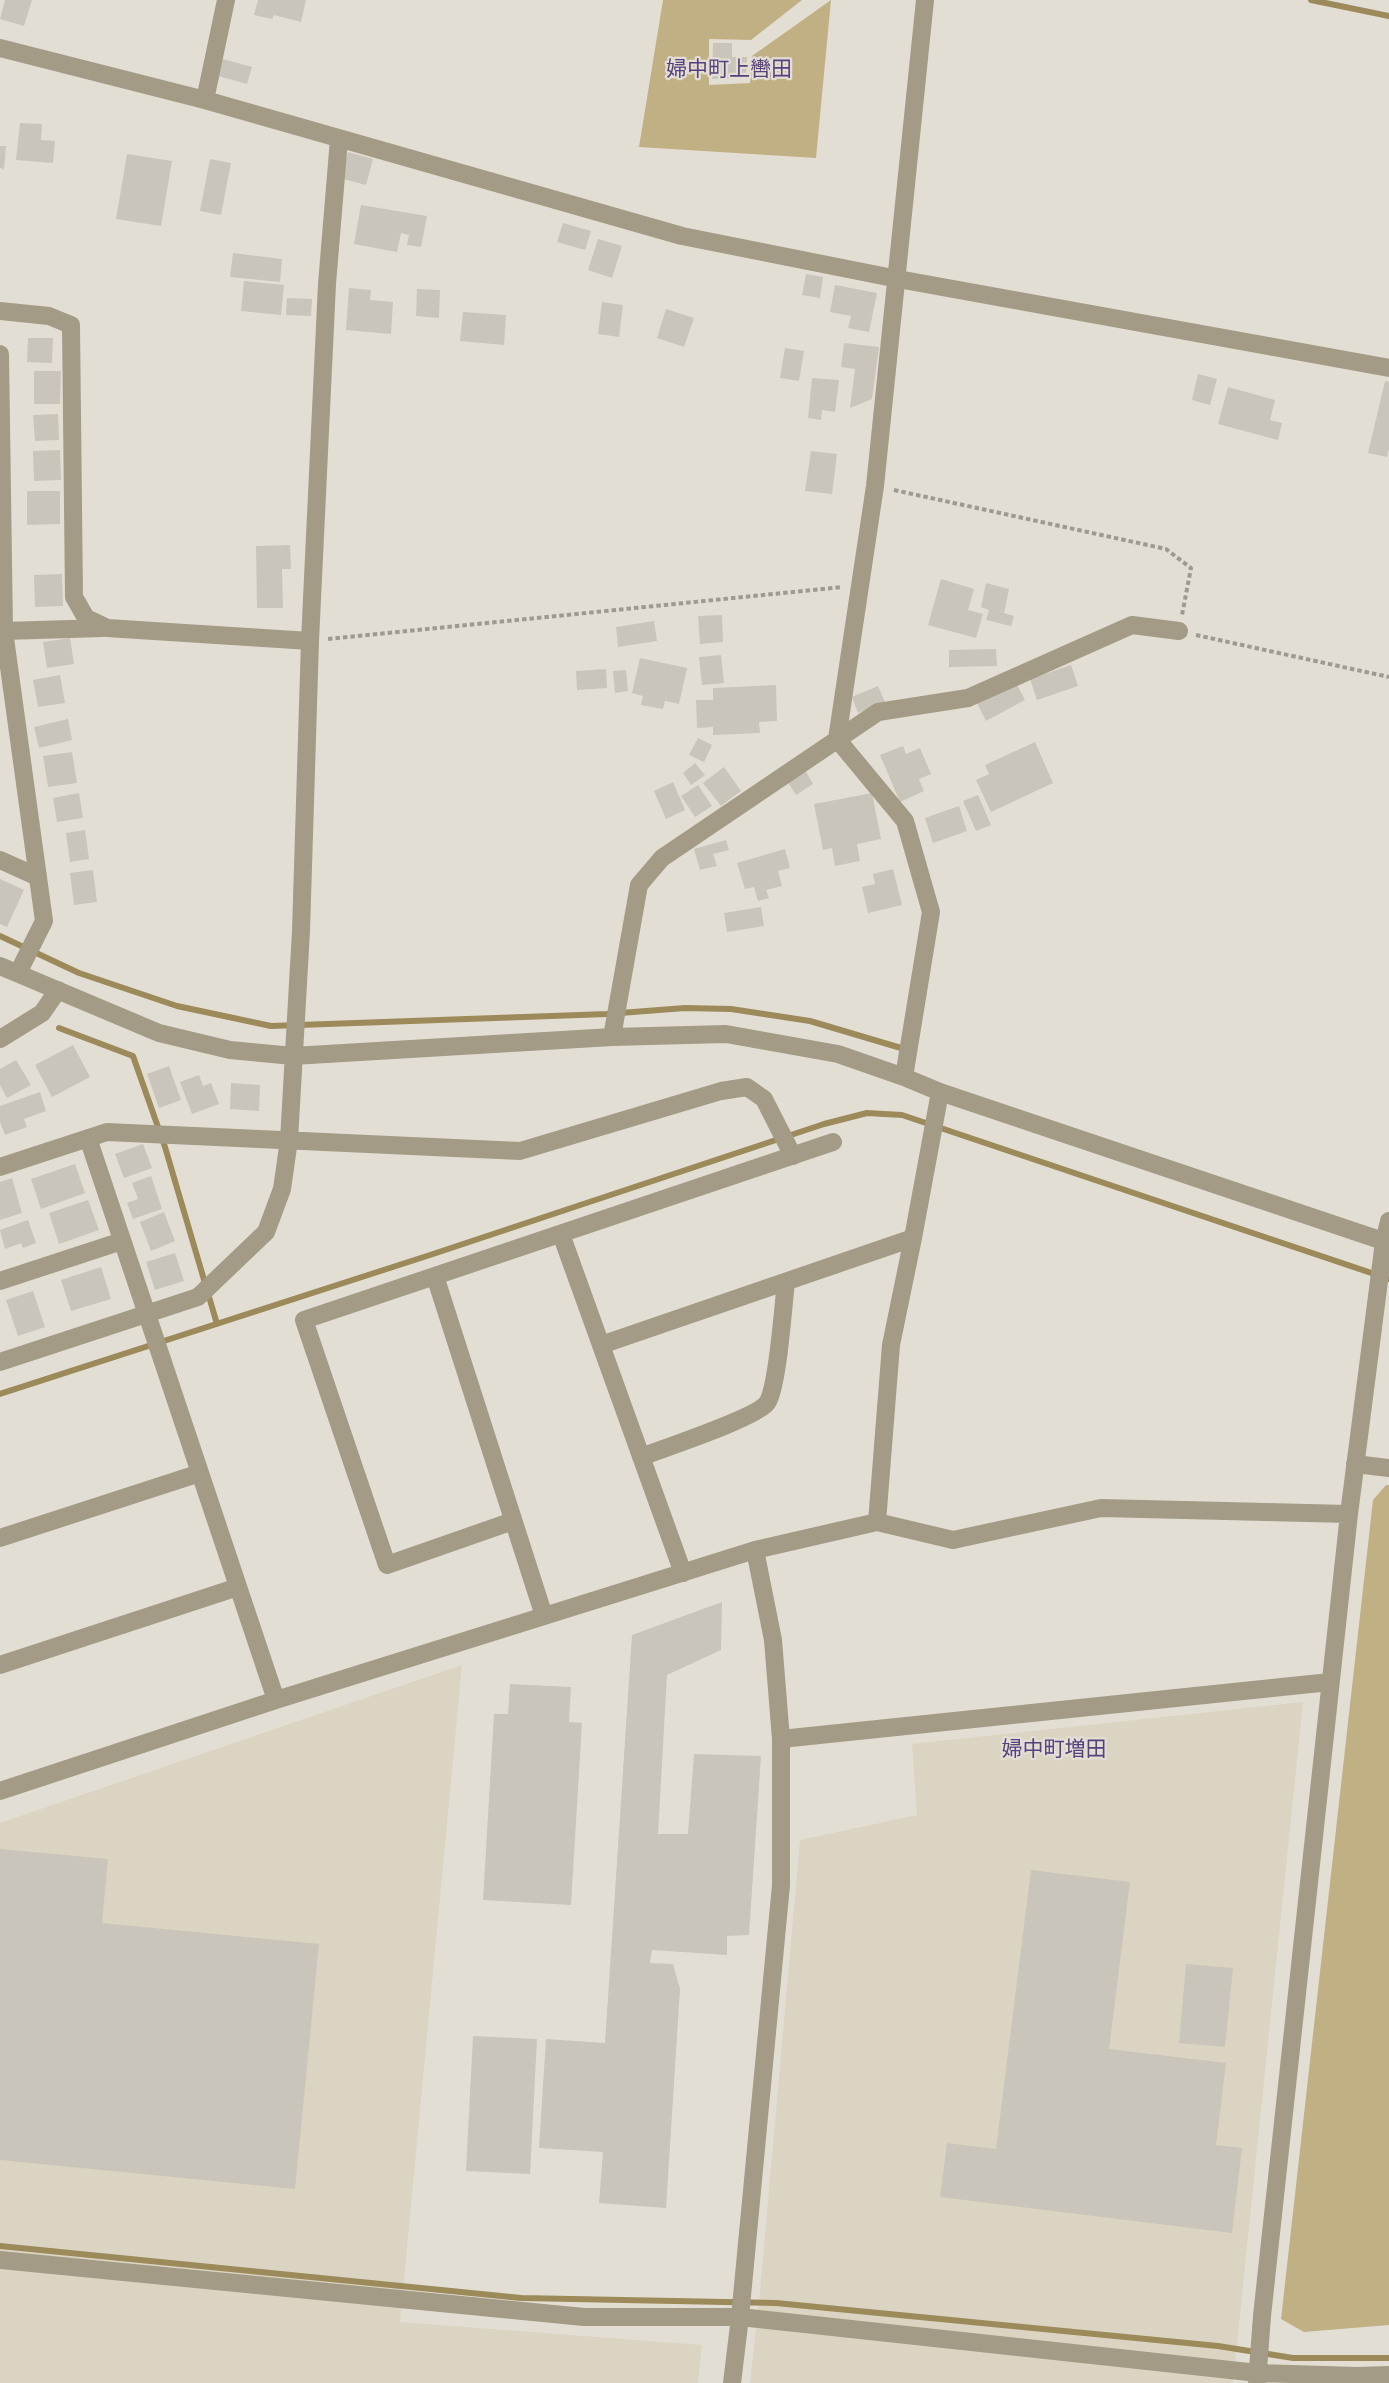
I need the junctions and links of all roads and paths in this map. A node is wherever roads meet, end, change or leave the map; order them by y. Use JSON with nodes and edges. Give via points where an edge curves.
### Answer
{"nodes":[{"id":1,"x":226,"y":0,"type":"edge"},
{"id":2,"x":925,"y":0,"type":"edge"},
{"id":3,"x":0,"y":48,"type":"edge"},
{"id":4,"x":205,"y":100,"type":"junction"},
{"id":5,"x":339,"y":139,"type":"junction"},
{"id":6,"x":898,"y":279,"type":"junction"},
{"id":7,"x":0,"y":311,"type":"edge"},
{"id":8,"x":0,"y":354,"type":"edge"},
{"id":9,"x":1389,"y":368,"type":"edge"},
{"id":10,"x":0,"y":385,"type":"edge"},
{"id":11,"x":876,"y":486,"type":"junction"},
{"id":12,"x":860,"y":585,"type":"junction"},
{"id":13,"x":107,"y":628,"type":"junction"},
{"id":14,"x":4,"y":630,"type":"junction"},
{"id":15,"x":1179,"y":631,"type":"junction"},
{"id":16,"x":310,"y":641,"type":"junction"},
{"id":17,"x":1389,"y":677,"type":"edge"},
{"id":18,"x":837,"y":739,"type":"junction"},
{"id":19,"x":0,"y":860,"type":"edge"},
{"id":20,"x":38,"y":877,"type":"junction"},
{"id":21,"x":0,"y":966,"type":"edge"},
{"id":22,"x":18,"y":973,"type":"junction"},
{"id":23,"x":58,"y":990,"type":"junction"},
{"id":24,"x":612,"y":1037,"type":"junction"},
{"id":25,"x":0,"y":1039,"type":"edge"},
{"id":26,"x":293,"y":1056,"type":"junction"},
{"id":27,"x":904,"y":1077,"type":"junction"},
{"id":28,"x":940,"y":1092,"type":"junction"},
{"id":29,"x":88,"y":1138,"type":"junction"},
{"id":30,"x":288,"y":1140,"type":"junction"},
{"id":31,"x":833,"y":1142,"type":"dead end"},
{"id":32,"x":793,"y":1156,"type":"junction"},
{"id":33,"x":0,"y":1167,"type":"edge"},
{"id":34,"x":1389,"y":1221,"type":"edge"},
{"id":35,"x":561,"y":1234,"type":"junction"},
{"id":36,"x":913,"y":1238,"type":"junction"},
{"id":37,"x":122,"y":1241,"type":"junction"},
{"id":38,"x":1387,"y":1242,"type":"edge"},
{"id":39,"x":435,"y":1276,"type":"junction"},
{"id":40,"x":0,"y":1281,"type":"edge"},
{"id":41,"x":786,"y":1282,"type":"junction"},
{"id":42,"x":147,"y":1315,"type":"junction"},
{"id":43,"x":601,"y":1345,"type":"junction"},
{"id":44,"x":0,"y":1362,"type":"edge"},
{"id":45,"x":641,"y":1457,"type":"junction"},
{"id":46,"x":1355,"y":1464,"type":"junction"},
{"id":47,"x":1389,"y":1468,"type":"edge"},
{"id":48,"x":200,"y":1473,"type":"junction"},
{"id":49,"x":1349,"y":1514,"type":"junction"},
{"id":50,"x":513,"y":1521,"type":"junction"},
{"id":51,"x":877,"y":1522,"type":"junction"},
{"id":52,"x":0,"y":1538,"type":"edge"},
{"id":53,"x":755,"y":1550,"type":"junction"},
{"id":54,"x":683,"y":1573,"type":"junction"},
{"id":55,"x":237,"y":1587,"type":"junction"},
{"id":56,"x":544,"y":1616,"type":"junction"},
{"id":57,"x":0,"y":1665,"type":"edge"},
{"id":58,"x":1330,"y":1682,"type":"junction"},
{"id":59,"x":276,"y":1700,"type":"junction"},
{"id":60,"x":780,"y":1739,"type":"junction"},
{"id":61,"x":0,"y":1791,"type":"edge"},
{"id":62,"x":0,"y":2260,"type":"edge"},
{"id":63,"x":740,"y":2318,"type":"junction"},
{"id":64,"x":1389,"y":2375,"type":"edge"},
{"id":65,"x":1258,"y":2378,"type":"edge"},
{"id":66,"x":732,"y":2383,"type":"edge"}],
"edges":[{"from":1,"to":4,"type":"street"},
{"from":2,"to":6,"type":"street"},
{"from":3,"to":4,"type":"street"},
{"from":4,"to":5,"type":"street"},
{"from":5,"to":6,"type":"street","via":[[682,236]]},
{"from":5,"to":16,"type":"street","via":[[327,284]]},
{"from":6,"to":9,"type":"street"},
{"from":6,"to":11,"type":"street"},
{"from":7,"to":13,"type":"street","via":[[49,316],[71,326],[74,597],[86,618]]},
{"from":8,"to":10,"type":"street"},
{"from":10,"to":14,"type":"street"},
{"from":11,"to":12,"type":"street"},
{"from":11,"to":15,"type":"path","via":[[1166,549],[1191,568]]},
{"from":12,"to":16,"type":"path"},
{"from":12,"to":18,"type":"street"},
{"from":13,"to":14,"type":"street"},
{"from":13,"to":16,"type":"street"},
{"from":14,"to":20,"type":"street"},
{"from":15,"to":17,"type":"path"},
{"from":15,"to":18,"type":"street","via":[[1132,625],[968,698],[878,712]]},
{"from":16,"to":26,"type":"street"},
{"from":18,"to":24,"type":"street","via":[[662,858],[639,885]]},
{"from":18,"to":27,"type":"street","via":[[905,821],[931,912]]},
{"from":19,"to":20,"type":"street"},
{"from":20,"to":22,"type":"street","via":[[44,921]]},
{"from":21,"to":22,"type":"street"},
{"from":22,"to":23,"type":"street"},
{"from":23,"to":25,"type":"street","via":[[42,1013]]},
{"from":23,"to":26,"type":"street","via":[[159,1033],[230,1050]]},
{"from":24,"to":26,"type":"street"},
{"from":24,"to":27,"type":"street","via":[[726,1034],[838,1054]]},
{"from":26,"to":30,"type":"street"},
{"from":27,"to":28,"type":"street"},
{"from":28,"to":36,"type":"street"},
{"from":28,"to":38,"type":"street"},
{"from":29,"to":30,"type":"street","via":[[108,1132]]},
{"from":29,"to":33,"type":"street"},
{"from":29,"to":37,"type":"street"},
{"from":30,"to":32,"type":"street","via":[[520,1151],[721,1091],[747,1087],[764,1099]]},
{"from":30,"to":42,"type":"street","via":[[282,1189],[266,1232],[198,1297]]},
{"from":31,"to":32,"type":"street"},
{"from":32,"to":35,"type":"street"},
{"from":34,"to":38,"type":"street"},
{"from":35,"to":39,"type":"street"},
{"from":35,"to":43,"type":"street"},
{"from":36,"to":41,"type":"street"},
{"from":36,"to":51,"type":"street","via":[[891,1345]]},
{"from":37,"to":40,"type":"street"},
{"from":37,"to":42,"type":"street"},
{"from":38,"to":46,"type":"street"},
{"from":39,"to":50,"type":"street"},
{"from":39,"to":50,"type":"street","via":[[304,1320],[387,1565]]},
{"from":41,"to":43,"type":"street"},
{"from":41,"to":45,"type":"street","via":[[774,1388],[766,1404],[748,1416]]},
{"from":42,"to":44,"type":"street"},
{"from":42,"to":48,"type":"street"},
{"from":43,"to":45,"type":"street"},
{"from":45,"to":54,"type":"street"},
{"from":46,"to":47,"type":"street"},
{"from":46,"to":49,"type":"street"},
{"from":48,"to":52,"type":"street"},
{"from":48,"to":55,"type":"street"},
{"from":49,"to":51,"type":"street","via":[[1101,1508],[953,1540]]},
{"from":49,"to":58,"type":"street"},
{"from":50,"to":56,"type":"street"},
{"from":51,"to":53,"type":"street"},
{"from":53,"to":54,"type":"street"},
{"from":53,"to":60,"type":"street","via":[[772,1640]]},
{"from":54,"to":56,"type":"street"},
{"from":55,"to":57,"type":"street"},
{"from":55,"to":59,"type":"street"},
{"from":56,"to":59,"type":"street"},
{"from":58,"to":60,"type":"street"},
{"from":58,"to":65,"type":"street"},
{"from":59,"to":61,"type":"street"},
{"from":60,"to":63,"type":"street","via":[[781,1885]]},
{"from":62,"to":63,"type":"street","via":[[584,2317]]},
{"from":63,"to":65,"type":"street"},
{"from":63,"to":66,"type":"street"},
{"from":64,"to":65,"type":"street"}]}
